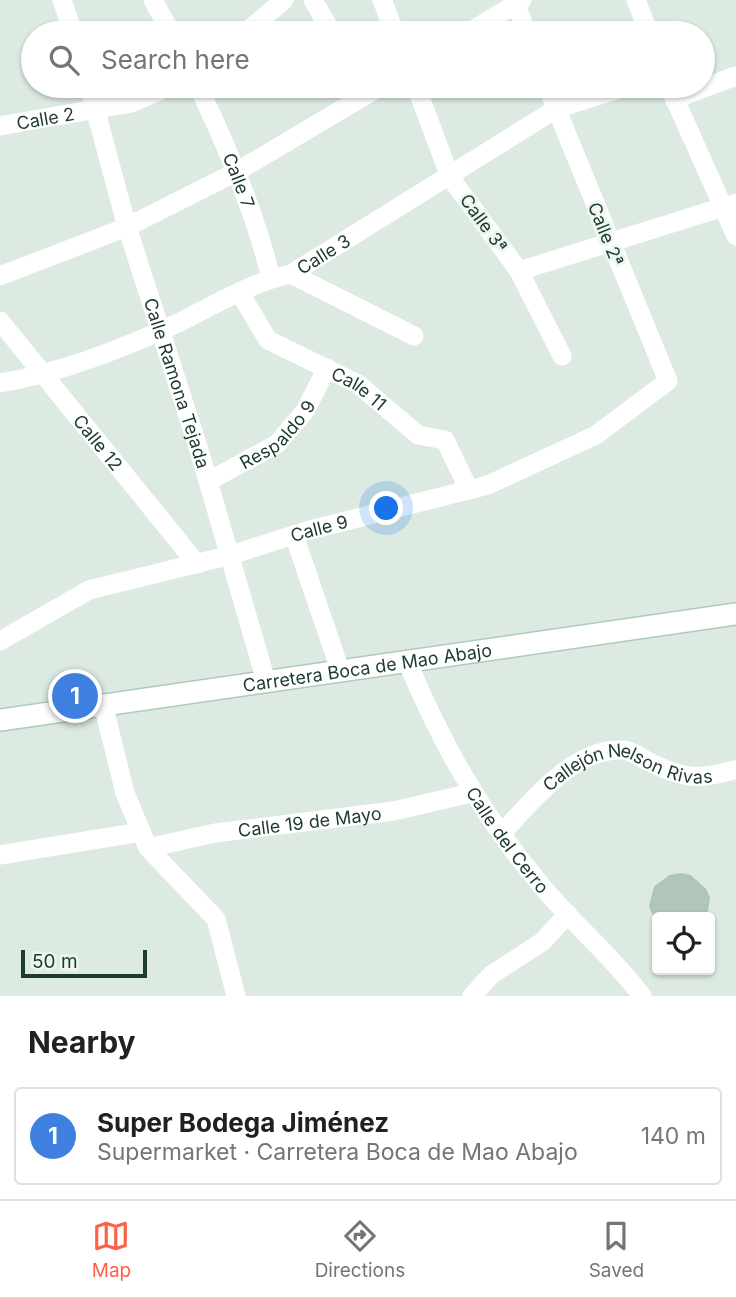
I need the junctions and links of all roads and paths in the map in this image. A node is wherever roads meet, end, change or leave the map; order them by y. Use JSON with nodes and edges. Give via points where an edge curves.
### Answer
{"nodes":[{"id":1,"x":62,"y":0,"type":"edge"},
{"id":2,"x":153,"y":0,"type":"edge"},
{"id":3,"x":284,"y":0,"type":"edge"},
{"id":4,"x":313,"y":0,"type":"edge"},
{"id":5,"x":382,"y":0,"type":"edge"},
{"id":6,"x":636,"y":0,"type":"edge"},
{"id":7,"x":517,"y":2,"type":"edge"},
{"id":8,"x":69,"y":21,"type":"edge"},
{"id":9,"x":164,"y":21,"type":"edge"},
{"id":10,"x":259,"y":21,"type":"edge"},
{"id":11,"x":325,"y":21,"type":"edge"},
{"id":12,"x":391,"y":21,"type":"edge"},
{"id":13,"x":487,"y":21,"type":"edge"},
{"id":14,"x":523,"y":21,"type":"edge"},
{"id":15,"x":644,"y":21,"type":"edge"},
{"id":16,"x":736,"y":76,"type":"edge"},
{"id":17,"x":715,"y":81,"type":"edge"},
{"id":18,"x":93,"y":98,"type":"edge"},
{"id":19,"x":143,"y":98,"type":"edge"},
{"id":20,"x":204,"y":98,"type":"edge"},
{"id":21,"x":354,"y":98,"type":"edge"},
{"id":22,"x":420,"y":98,"type":"edge"},
{"id":23,"x":552,"y":98,"type":"edge"},
{"id":24,"x":590,"y":98,"type":"edge"},
{"id":25,"x":674,"y":98,"type":"edge"},
{"id":26,"x":96,"y":107,"type":"junction"},
{"id":27,"x":556,"y":109,"type":"junction"},
{"id":28,"x":0,"y":126,"type":"edge"},
{"id":29,"x":238,"y":171,"type":"junction"},
{"id":30,"x":450,"y":177,"type":"junction"},
{"id":31,"x":729,"y":205,"type":"edge"},
{"id":32,"x":127,"y":227,"type":"junction"},
{"id":33,"x":736,"y":236,"type":"edge"},
{"id":34,"x":610,"y":245,"type":"junction"},
{"id":35,"x":519,"y":271,"type":"junction"},
{"id":36,"x":292,"y":274,"type":"junction"},
{"id":37,"x":0,"y":276,"type":"edge"},
{"id":38,"x":271,"y":278,"type":"junction"},
{"id":39,"x":240,"y":293,"type":"junction"},
{"id":40,"x":0,"y":321,"type":"edge"},
{"id":41,"x":162,"y":330,"type":"junction"},
{"id":42,"x":414,"y":336,"type":"dead end"},
{"id":43,"x":562,"y":356,"type":"dead end"},
{"id":44,"x":327,"y":368,"type":"junction"},
{"id":45,"x":45,"y":376,"type":"junction"},
{"id":46,"x":668,"y":381,"type":"joint"},
{"id":47,"x":0,"y":383,"type":"edge"},
{"id":48,"x":209,"y":481,"type":"junction"},
{"id":49,"x":469,"y":490,"type":"junction"},
{"id":50,"x":294,"y":535,"type":"junction"},
{"id":51,"x":231,"y":555,"type":"junction"},
{"id":52,"x":197,"y":564,"type":"junction"},
{"id":53,"x":736,"y":614,"type":"edge"},
{"id":54,"x":0,"y":641,"type":"edge"},
{"id":55,"x":407,"y":661,"type":"junction"},
{"id":56,"x":340,"y":670,"type":"junction"},
{"id":57,"x":266,"y":681,"type":"junction"},
{"id":58,"x":103,"y":704,"type":"junction"},
{"id":59,"x":0,"y":720,"type":"edge"},
{"id":60,"x":734,"y":770,"type":"edge"},
{"id":61,"x":471,"y":793,"type":"junction"},
{"id":62,"x":501,"y":834,"type":"junction"},
{"id":63,"x":145,"y":840,"type":"junction"},
{"id":64,"x":0,"y":855,"type":"edge"},
{"id":65,"x":568,"y":914,"type":"junction"},
{"id":66,"x":236,"y":996,"type":"edge"},
{"id":67,"x":472,"y":996,"type":"edge"},
{"id":68,"x":642,"y":996,"type":"edge"}],
"edges":[{"from":1,"to":8,"type":"street"},
{"from":2,"to":9,"type":"street"},
{"from":3,"to":10,"type":"street"},
{"from":4,"to":11,"type":"street"},
{"from":5,"to":12,"type":"street"},
{"from":6,"to":15,"type":"street"},
{"from":7,"to":13,"type":"street"},
{"from":7,"to":14,"type":"street"},
{"from":16,"to":17,"type":"street"},
{"from":18,"to":26,"type":"street","name":"Calle Ramona Tejada"},
{"from":19,"to":26,"type":"street","name":"Calle 2"},
{"from":20,"to":29,"type":"street","name":"Calle 7"},
{"from":21,"to":29,"type":"street"},
{"from":22,"to":30,"type":"street","name":"Calle 3ª"},
{"from":23,"to":27,"type":"street","name":"Calle 2ª"},
{"from":24,"to":27,"type":"street","name":"Calle 3"},
{"from":25,"to":31,"type":"street"},
{"from":26,"to":28,"type":"street","name":"Calle 2"},
{"from":26,"to":32,"type":"street","name":"Calle Ramona Tejada"},
{"from":27,"to":30,"type":"street","name":"Calle 3"},
{"from":27,"to":34,"type":"street","name":"Calle 2ª"},
{"from":29,"to":32,"type":"street"},
{"from":29,"to":38,"type":"street","name":"Calle 7"},
{"from":30,"to":35,"type":"street","name":"Calle 3ª"},
{"from":30,"to":36,"type":"street","name":"Calle 3"},
{"from":31,"to":33,"type":"street"},
{"from":31,"to":34,"type":"street"},
{"from":32,"to":37,"type":"street"},
{"from":32,"to":41,"type":"street","name":"Calle Ramona Tejada"},
{"from":34,"to":35,"type":"street"},
{"from":34,"to":46,"type":"street","name":"Calle 2ª"},
{"from":35,"to":43,"type":"street","name":"Calle 3ª"},
{"from":36,"to":38,"type":"street","name":"Calle 3"},
{"from":36,"to":42,"type":"street"},
{"from":38,"to":39,"type":"street","name":"Calle 3"},
{"from":39,"to":41,"type":"street","name":"Calle 3"},
{"from":39,"to":44,"type":"street","name":"Calle 11","via":[[268,340]]},
{"from":40,"to":45,"type":"street","name":"Calle 12"},
{"from":41,"to":45,"type":"street","name":"Calle 3"},
{"from":41,"to":48,"type":"street","name":"Calle Ramona Tejada"},
{"from":44,"to":48,"type":"street","name":"Respaldo 9","via":[[305,411],[277,444]]},
{"from":44,"to":49,"type":"street","name":"Calle 11","via":[[358,384],[418,435],[445,440]]},
{"from":45,"to":47,"type":"street","name":"Calle 3"},
{"from":45,"to":52,"type":"street","name":"Calle 12"},
{"from":46,"to":49,"type":"street","name":"Calle 9","via":[[596,435]]},
{"from":48,"to":51,"type":"street","name":"Calle Ramona Tejada"},
{"from":49,"to":50,"type":"street","name":"Calle 9"},
{"from":50,"to":51,"type":"street","name":"Calle 9"},
{"from":50,"to":56,"type":"street"},
{"from":51,"to":52,"type":"street","name":"Calle 9"},
{"from":51,"to":57,"type":"street","name":"Calle Ramona Tejada"},
{"from":52,"to":54,"type":"street","name":"Calle 9","via":[[89,590]]},
{"from":53,"to":55,"type":"street","name":"Carretera Boca de Mao Abajo"},
{"from":55,"to":56,"type":"street","name":"Carretera Boca de Mao Abajo"},
{"from":55,"to":61,"type":"street","name":"Calle del Cerro","via":[[433,723]]},
{"from":56,"to":57,"type":"street","name":"Carretera Boca de Mao Abajo"},
{"from":57,"to":58,"type":"street","name":"Carretera Boca de Mao Abajo"},
{"from":58,"to":59,"type":"street","name":"Carretera Boca de Mao Abajo"},
{"from":58,"to":63,"type":"street","via":[[125,793]]},
{"from":60,"to":62,"type":"street","name":"Callejón Nelson Rivas","via":[[707,778],[677,776],[623,750],[585,758],[553,779]]},
{"from":61,"to":62,"type":"street","name":"Calle del Cerro"},
{"from":61,"to":63,"type":"street","name":"Calle 19 de Mayo","via":[[394,811]]},
{"from":62,"to":65,"type":"street","name":"Calle del Cerro"},
{"from":63,"to":64,"type":"street","name":"Calle 19 de Mayo"},
{"from":63,"to":66,"type":"street","via":[[216,919]]},
{"from":65,"to":67,"type":"street","via":[[536,947],[491,975]]},
{"from":65,"to":68,"type":"street","name":"Calle del Cerro"}]}
